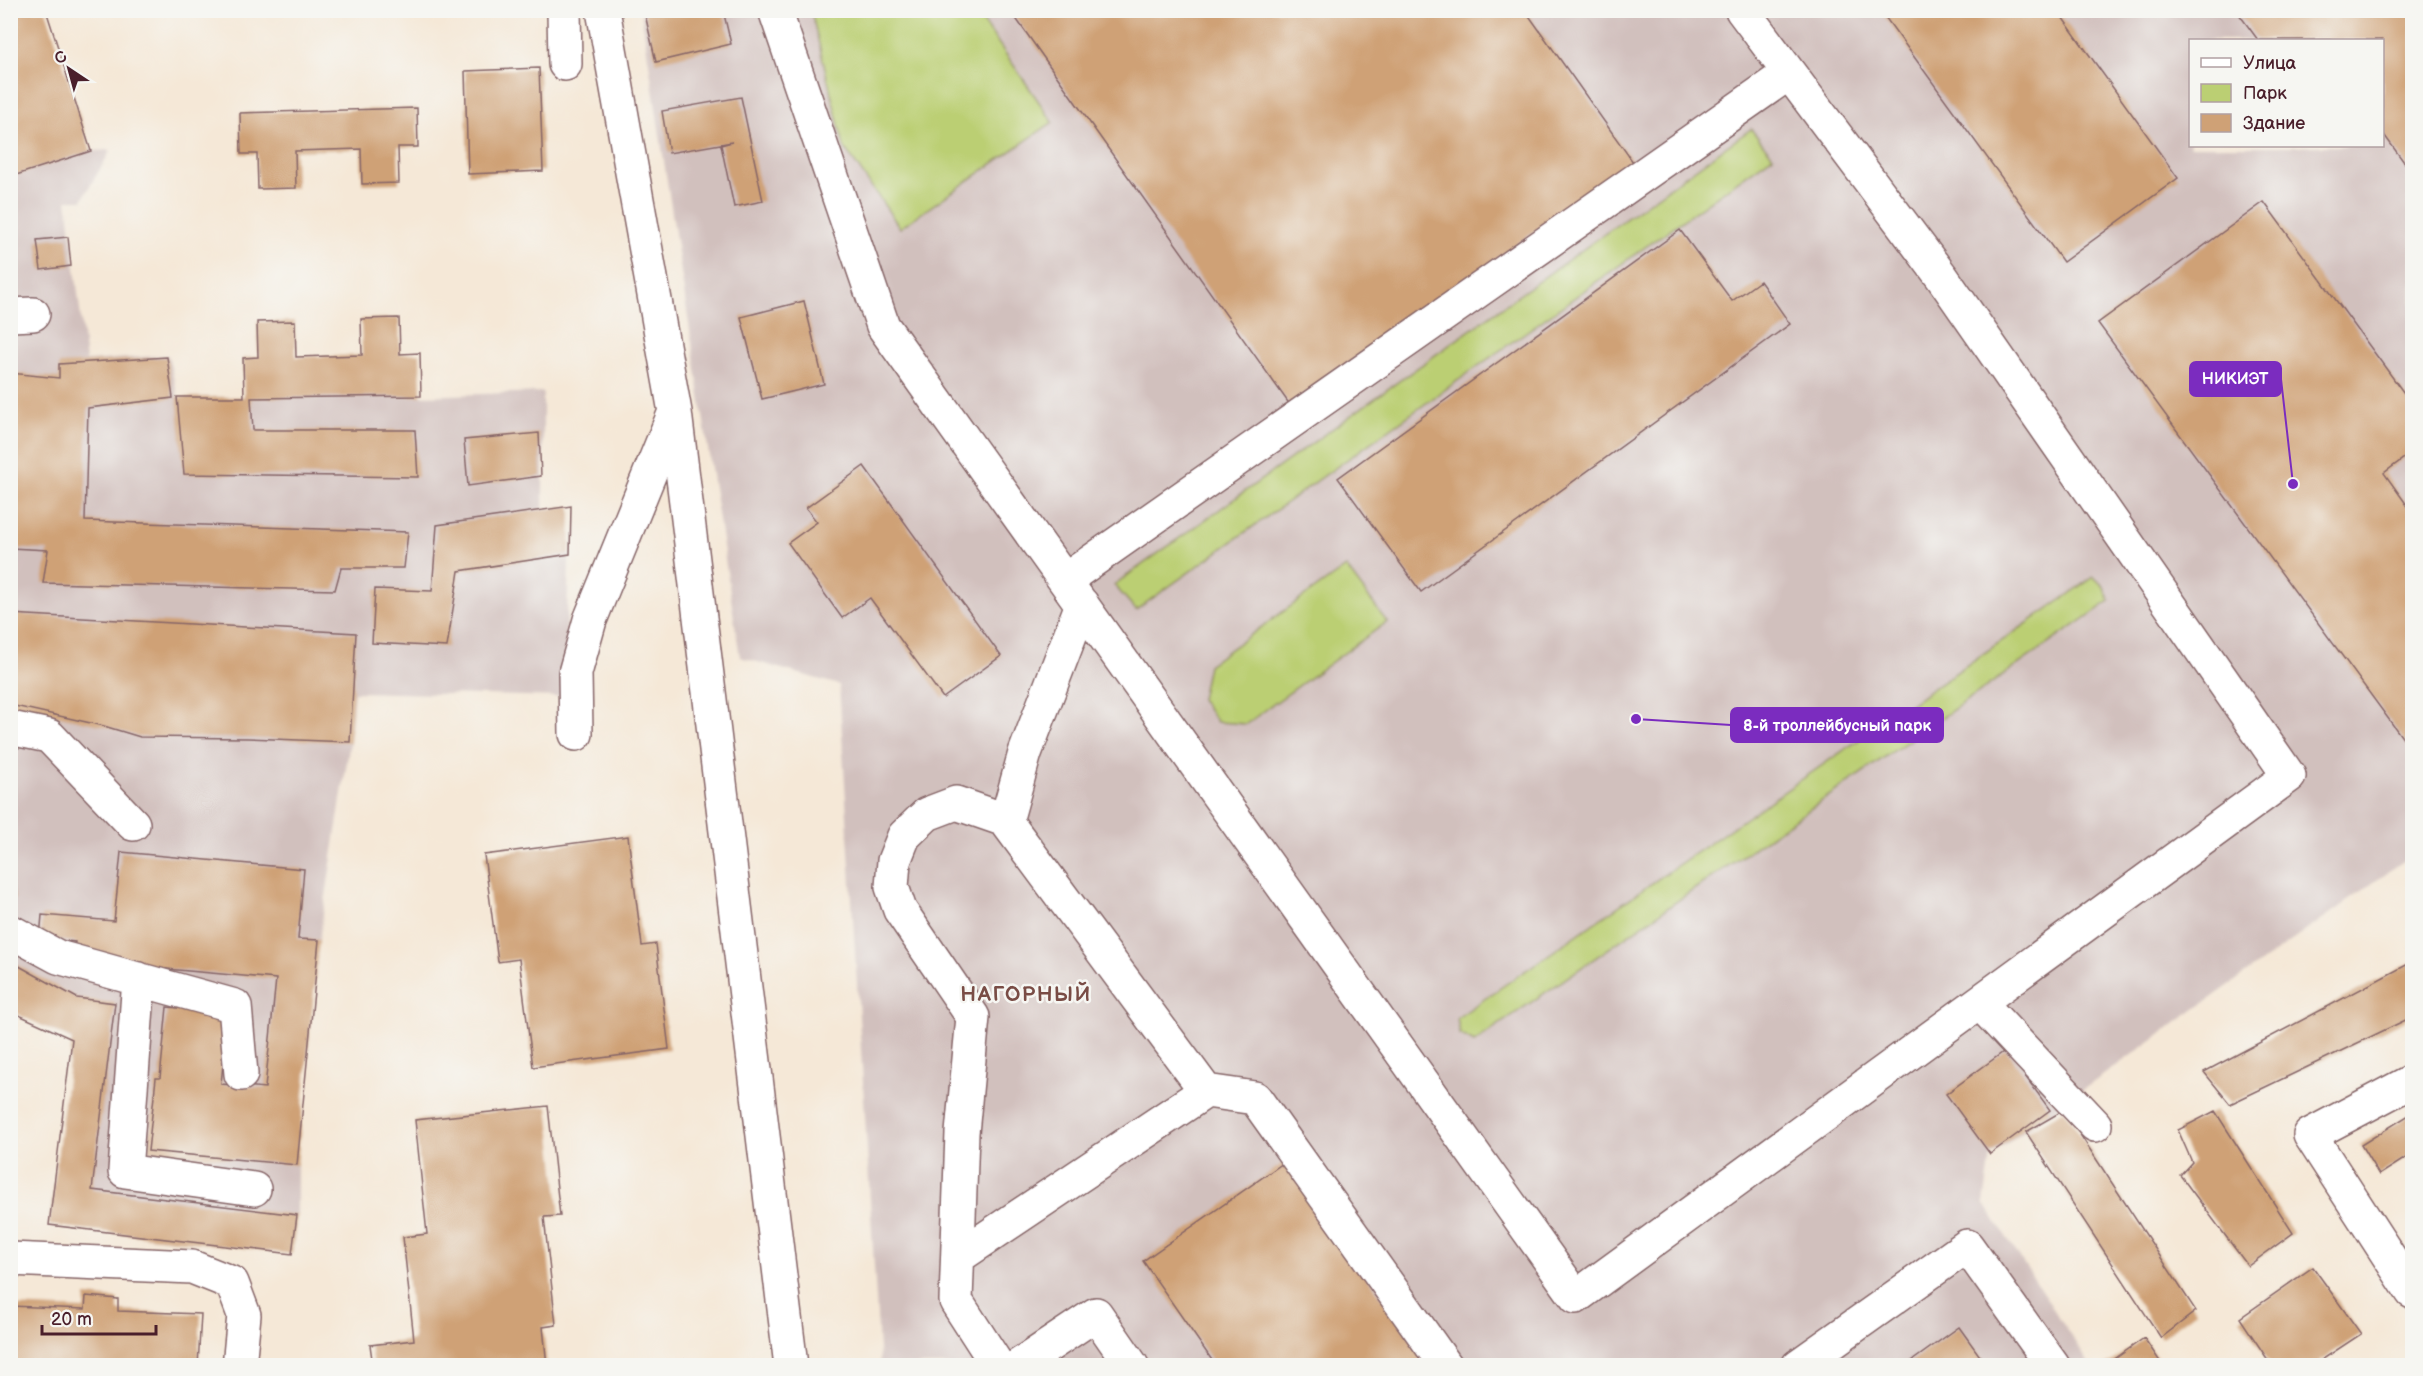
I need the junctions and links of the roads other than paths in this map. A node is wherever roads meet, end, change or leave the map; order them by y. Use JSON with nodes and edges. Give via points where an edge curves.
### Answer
{"nodes":[{"id":1,"x":564,"y":10,"type":"edge"},
{"id":2,"x":603,"y":10,"type":"edge"},
{"id":3,"x":775,"y":10,"type":"edge"},
{"id":4,"x":1742,"y":10,"type":"edge"},
{"id":5,"x":565,"y":64,"type":"dead end"},
{"id":6,"x":1789,"y":73,"type":"junction"},
{"id":7,"x":675,"y":412,"type":"junction"},
{"id":8,"x":1074,"y":592,"type":"junction"},
{"id":9,"x":10,"y":728,"type":"edge"},
{"id":10,"x":576,"y":734,"type":"dead end"},
{"id":11,"x":1008,"y":814,"type":"dead end"},
{"id":12,"x":134,"y":824,"type":"dead end"},
{"id":13,"x":10,"y":931,"type":"edge"},
{"id":14,"x":139,"y":980,"type":"junction"},
{"id":15,"x":1980,"y":1003,"type":"junction"},
{"id":16,"x":241,"y":1074,"type":"dead end"},
{"id":17,"x":2412,"y":1081,"type":"edge"},
{"id":18,"x":1206,"y":1091,"type":"junction"},
{"id":19,"x":2095,"y":1125,"type":"dead end"},
{"id":20,"x":254,"y":1189,"type":"dead end"},
{"id":21,"x":958,"y":1257,"type":"junction"},
{"id":22,"x":10,"y":1259,"type":"edge"},
{"id":23,"x":2412,"y":1292,"type":"edge"},
{"id":24,"x":239,"y":1365,"type":"edge"},
{"id":25,"x":791,"y":1365,"type":"edge"},
{"id":26,"x":998,"y":1365,"type":"edge"},
{"id":27,"x":1018,"y":1365,"type":"edge"},
{"id":28,"x":1132,"y":1365,"type":"edge"},
{"id":29,"x":1446,"y":1365,"type":"edge"},
{"id":30,"x":1798,"y":1365,"type":"edge"},
{"id":31,"x":2053,"y":1365,"type":"edge"}],
"edges":[{"from":1,"to":5,"type":"lane"},
{"from":2,"to":7,"type":"lane"},
{"from":3,"to":8,"type":"lane","via":[[883,326]]},
{"from":4,"to":6,"type":"lane"},
{"from":6,"to":8,"type":"lane"},
{"from":6,"to":15,"type":"lane","via":[[1942,277],[2289,776]]},
{"from":7,"to":10,"type":"lane","via":[[590,620],[575,673]]},
{"from":7,"to":25,"type":"lane"},
{"from":8,"to":11,"type":"lane"},
{"from":8,"to":15,"type":"lane","via":[[1576,1297]]},
{"from":9,"to":12,"type":"lane","via":[[49,736]]},
{"from":13,"to":14,"type":"lane","via":[[58,957]]},
{"from":14,"to":16,"type":"lane","via":[[235,1006]]},
{"from":14,"to":20,"type":"lane","via":[[125,1171]]},
{"from":15,"to":19,"type":"lane"},
{"from":17,"to":23,"type":"lane","via":[[2310,1136]]},
{"from":18,"to":21,"type":"lane"},
{"from":18,"to":21,"type":"lane","via":[[1005,820],[956,803],[927,814],[904,836],[894,861],[892,887],[900,910],[973,1017],[962,1133]]},
{"from":18,"to":29,"type":"lane","via":[[1255,1098]]},
{"from":21,"to":26,"type":"lane","via":[[956,1301]]},
{"from":22,"to":24,"type":"lane","via":[[192,1267],[232,1283],[244,1315]]},
{"from":27,"to":28,"type":"lane","via":[[1096,1314]]},
{"from":30,"to":31,"type":"lane","via":[[1967,1246]]}]}
